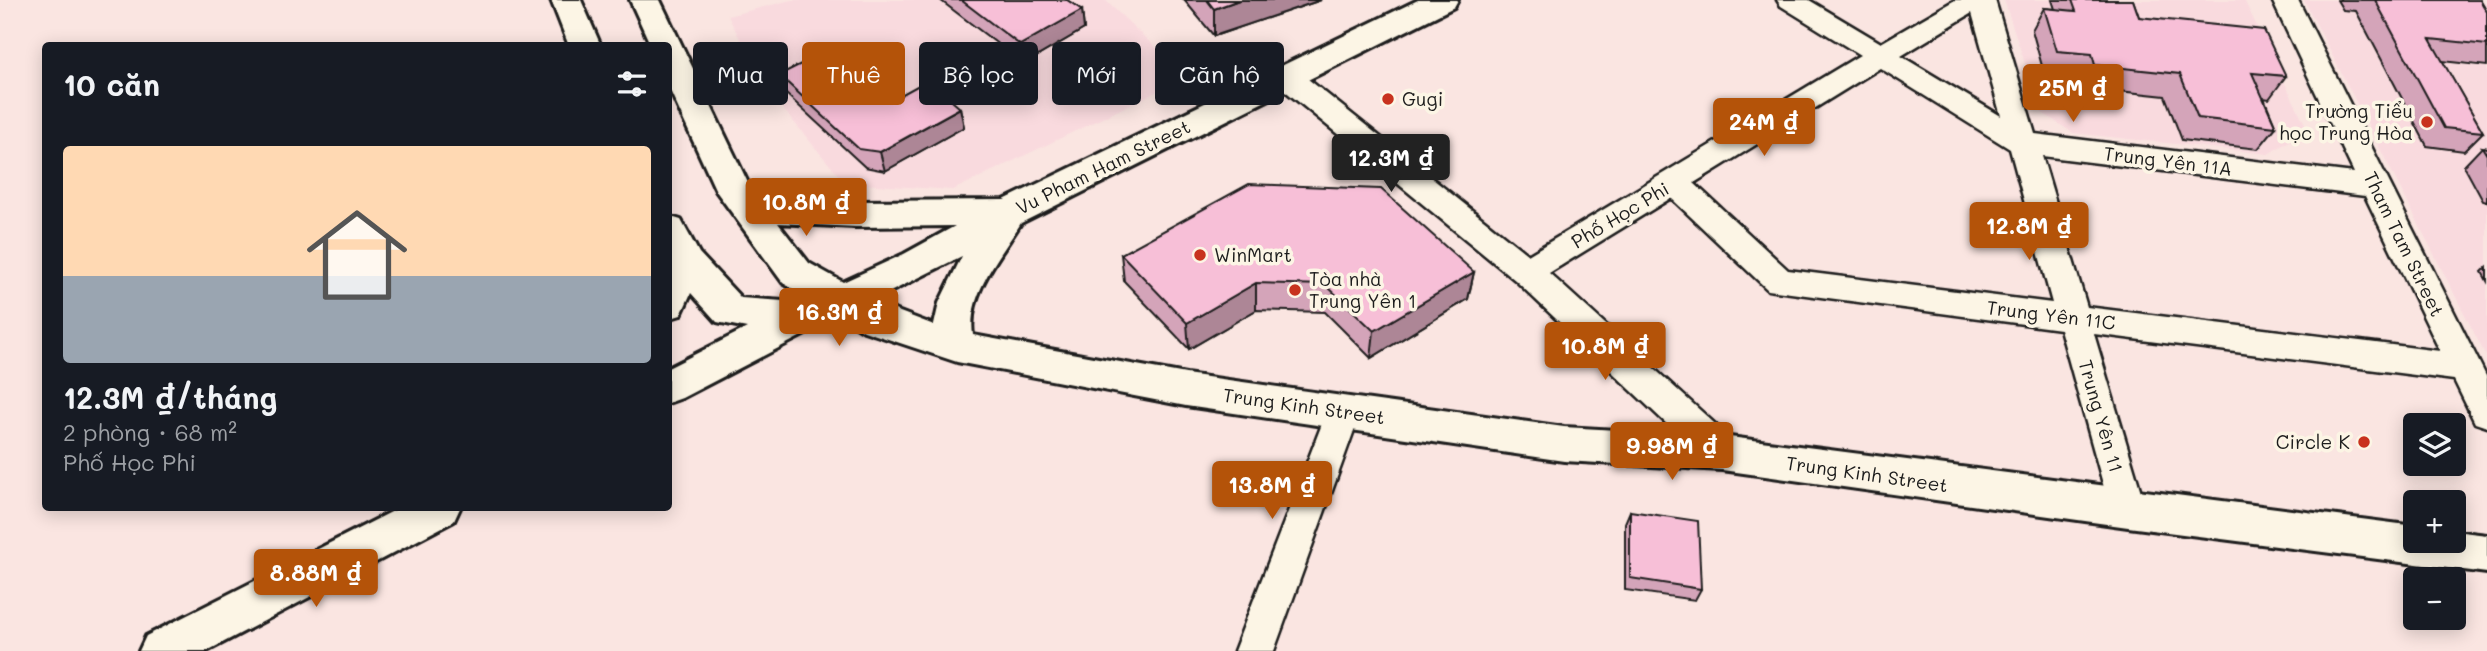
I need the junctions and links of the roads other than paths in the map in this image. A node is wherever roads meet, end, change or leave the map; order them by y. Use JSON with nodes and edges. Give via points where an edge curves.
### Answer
{"nodes":[{"id":1,"x":566,"y":0,"type":"edge"},
{"id":2,"x":645,"y":0,"type":"edge"},
{"id":3,"x":1443,"y":0,"type":"edge"},
{"id":4,"x":1790,"y":0,"type":"edge"},
{"id":5,"x":1975,"y":0,"type":"edge"},
{"id":6,"x":1982,"y":0,"type":"edge"},
{"id":7,"x":2285,"y":0,"type":"edge"},
{"id":8,"x":583,"y":42,"type":"edge"},
{"id":9,"x":666,"y":42,"type":"edge"},
{"id":10,"x":672,"y":56,"type":"edge"},
{"id":11,"x":1879,"y":56,"type":"junction"},
{"id":12,"x":1288,"y":78,"type":"junction"},
{"id":13,"x":2023,"y":143,"type":"junction"},
{"id":14,"x":1675,"y":183,"type":"junction"},
{"id":15,"x":2376,"y":186,"type":"junction"},
{"id":16,"x":746,"y":208,"type":"junction"},
{"id":17,"x":1009,"y":213,"type":"junction"},
{"id":18,"x":677,"y":246,"type":"edge"},
{"id":19,"x":1526,"y":271,"type":"junction"},
{"id":20,"x":672,"y":279,"type":"edge"},
{"id":21,"x":839,"y":300,"type":"junction"},
{"id":22,"x":802,"y":317,"type":"junction"},
{"id":23,"x":2073,"y":318,"type":"junction"},
{"id":24,"x":878,"y":320,"type":"junction"},
{"id":25,"x":957,"y":347,"type":"junction"},
{"id":26,"x":2465,"y":368,"type":"junction"},
{"id":27,"x":672,"y":385,"type":"edge"},
{"id":28,"x":1344,"y":411,"type":"junction"},
{"id":29,"x":2487,"y":413,"type":"edge"},
{"id":30,"x":1721,"y":453,"type":"junction"},
{"id":31,"x":2128,"y":509,"type":"junction"},
{"id":32,"x":433,"y":511,"type":"edge"},
{"id":33,"x":2487,"y":554,"type":"edge"},
{"id":34,"x":162,"y":651,"type":"edge"},
{"id":35,"x":1254,"y":651,"type":"edge"}],
"edges":[{"from":1,"to":8,"type":"main road"},
{"from":2,"to":9,"type":"main road","name":"Trung Kinh Street"},
{"from":3,"to":12,"type":"main road","name":"Vu Pham Ham Street"},
{"from":4,"to":11,"type":"street","name":"Trung Yên 11A"},
{"from":5,"to":11,"type":"street","name":"Phố Học Phi"},
{"from":6,"to":13,"type":"street","name":"Trung Yên 11"},
{"from":7,"to":15,"type":"street","name":"Tham Tam Street"},
{"from":10,"to":16,"type":"main road","name":"Trung Kinh Street"},
{"from":11,"to":13,"type":"street","name":"Trung Yên 11A"},
{"from":11,"to":14,"type":"street","name":"Phố Học Phi"},
{"from":12,"to":17,"type":"main road","name":"Vu Pham Ham Street"},
{"from":12,"to":19,"type":"street"},
{"from":13,"to":15,"type":"street","name":"Trung Yên 11A"},
{"from":13,"to":23,"type":"street","name":"Trung Yên 11"},
{"from":14,"to":19,"type":"street","name":"Phố Học Phi"},
{"from":14,"to":23,"type":"street","name":"Trung Yên 11C","via":[[1779,281]]},
{"from":15,"to":26,"type":"street","name":"Tham Tam Street"},
{"from":16,"to":17,"type":"main road","via":[[855,214]]},
{"from":16,"to":21,"type":"main road","name":"Trung Kinh Street","via":[[796,273]]},
{"from":17,"to":21,"type":"main road","name":"Vu Pham Ham Street"},
{"from":17,"to":25,"type":"main road","via":[[984,248],[954,314]]},
{"from":18,"to":20,"type":"main road"},
{"from":18,"to":22,"type":"main road","name":"Trung Kinh Street","via":[[731,312]]},
{"from":19,"to":30,"type":"street"},
{"from":21,"to":22,"type":"main road","name":"Vu Pham Ham Street"},
{"from":21,"to":24,"type":"main road","name":"Trung Kinh Street"},
{"from":22,"to":24,"type":"main road","name":"Trung Kinh Street"},
{"from":22,"to":27,"type":"main road","name":"Vu Pham Ham Street"},
{"from":23,"to":26,"type":"street","name":"Trung Yên 11C"},
{"from":23,"to":31,"type":"street","name":"Trung Yên 11"},
{"from":24,"to":25,"type":"main road","name":"Trung Kinh Street"},
{"from":25,"to":28,"type":"main road","name":"Trung Kinh Street","via":[[1186,390]]},
{"from":26,"to":29,"type":"street","name":"Tham Tam Street"},
{"from":28,"to":30,"type":"main road","name":"Trung Kinh Street","via":[[1563,444]]},
{"from":28,"to":35,"type":"street"},
{"from":30,"to":31,"type":"main road","name":"Trung Kinh Street"},
{"from":31,"to":33,"type":"main road","name":"Trung Kinh Street"},
{"from":32,"to":34,"type":"main road"}]}
